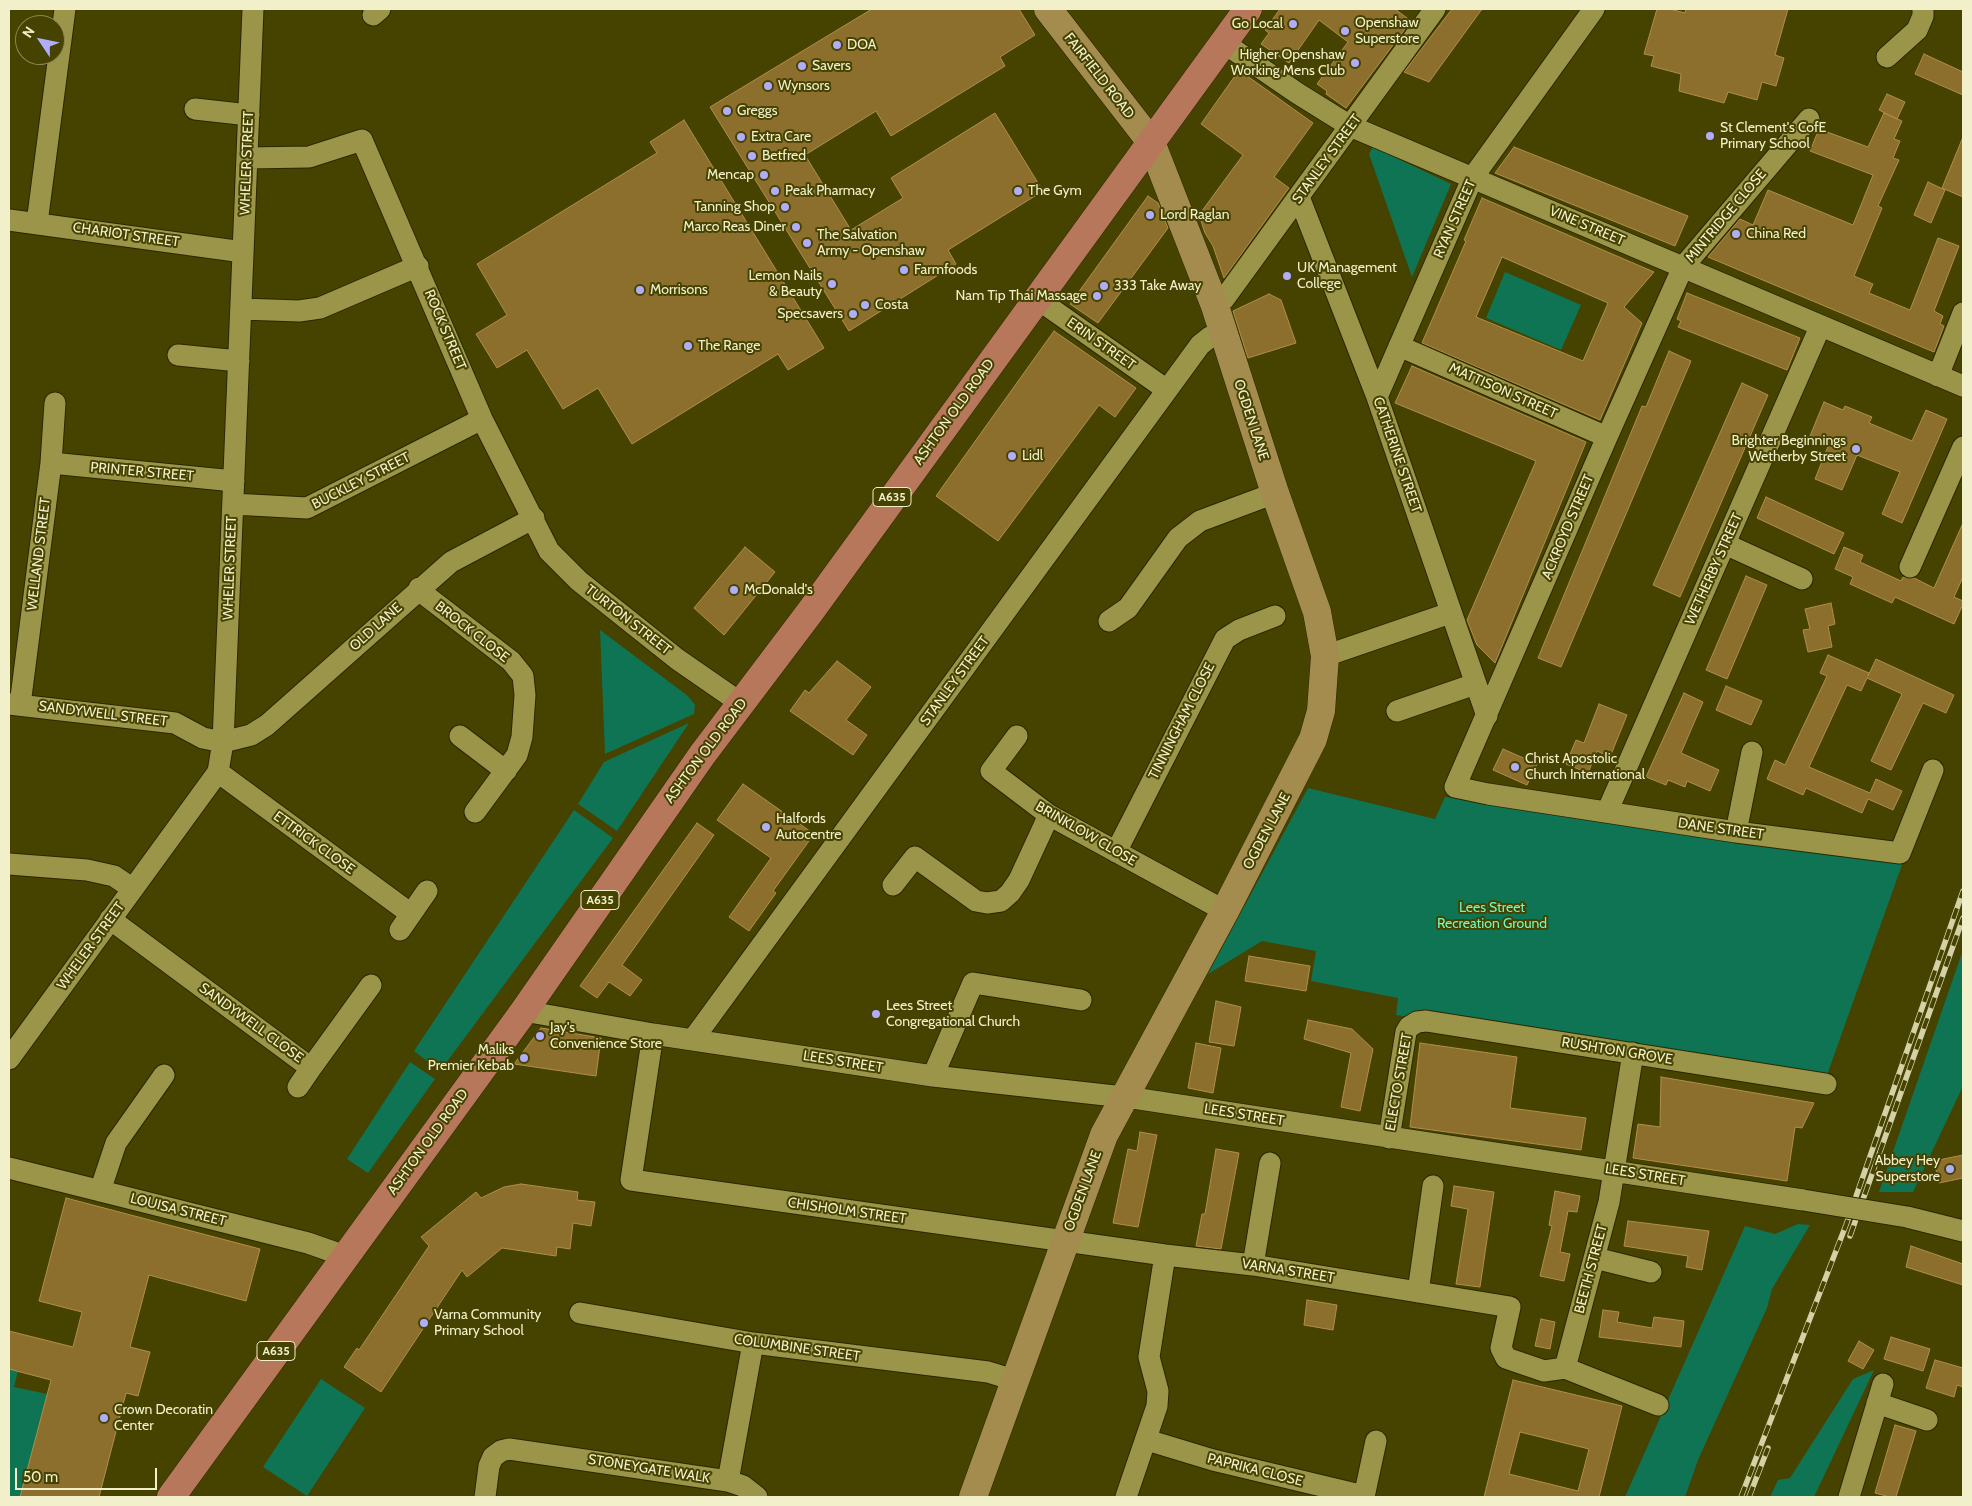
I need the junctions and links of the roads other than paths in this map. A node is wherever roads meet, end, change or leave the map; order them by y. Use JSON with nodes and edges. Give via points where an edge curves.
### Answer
{"nodes":[{"id":1,"x":65,"y":9,"type":"edge"},
{"id":2,"x":253,"y":9,"type":"edge"},
{"id":3,"x":1248,"y":9,"type":"edge"},
{"id":4,"x":1435,"y":9,"type":"edge"},
{"id":5,"x":1594,"y":9,"type":"edge"},
{"id":6,"x":1923,"y":9,"type":"edge"},
{"id":7,"x":1050,"y":10,"type":"edge"},
{"id":8,"x":1224,"y":43,"type":"junction"},
{"id":9,"x":1887,"y":57,"type":"dead end"},
{"id":10,"x":195,"y":109,"type":"dead end"},
{"id":11,"x":249,"y":115,"type":"junction"},
{"id":12,"x":1808,"y":119,"type":"dead end"},
{"id":13,"x":1350,"y":126,"type":"junction"},
{"id":14,"x":1151,"y":142,"type":"junction"},
{"id":15,"x":247,"y":158,"type":"junction"},
{"id":16,"x":1473,"y":177,"type":"junction"},
{"id":17,"x":1299,"y":198,"type":"junction"},
{"id":18,"x":9,"y":220,"type":"edge"},
{"id":19,"x":38,"y":223,"type":"junction"},
{"id":20,"x":243,"y":252,"type":"junction"},
{"id":21,"x":418,"y":266,"type":"junction"},
{"id":22,"x":1683,"y":267,"type":"junction"},
{"id":23,"x":1036,"y":298,"type":"junction"},
{"id":24,"x":1215,"y":306,"type":"junction"},
{"id":25,"x":241,"y":309,"type":"junction"},
{"id":26,"x":1963,"y":313,"type":"edge"},
{"id":27,"x":1820,"y":326,"type":"junction"},
{"id":28,"x":1223,"y":333,"type":"junction"},
{"id":29,"x":1399,"y":346,"type":"junction"},
{"id":30,"x":178,"y":355,"type":"dead end"},
{"id":31,"x":239,"y":361,"type":"junction"},
{"id":32,"x":1938,"y":376,"type":"junction"},
{"id":33,"x":1963,"y":386,"type":"edge"},
{"id":34,"x":1167,"y":390,"type":"junction"},
{"id":35,"x":1377,"y":396,"type":"junction"},
{"id":36,"x":55,"y":403,"type":"dead end"},
{"id":37,"x":482,"y":419,"type":"junction"},
{"id":38,"x":1606,"y":436,"type":"junction"},
{"id":39,"x":1963,"y":447,"type":"edge"},
{"id":40,"x":51,"y":463,"type":"junction"},
{"id":41,"x":234,"y":481,"type":"junction"},
{"id":42,"x":1275,"y":493,"type":"junction"},
{"id":43,"x":233,"y":504,"type":"junction"},
{"id":44,"x":534,"y":518,"type":"junction"},
{"id":45,"x":1725,"y":544,"type":"junction"},
{"id":46,"x":1910,"y":567,"type":"dead end"},
{"id":47,"x":1802,"y":579,"type":"dead end"},
{"id":48,"x":419,"y":588,"type":"junction"},
{"id":49,"x":1450,"y":613,"type":"junction"},
{"id":50,"x":1275,"y":616,"type":"dead end"},
{"id":51,"x":1109,"y":621,"type":"dead end"},
{"id":52,"x":1325,"y":656,"type":"junction"},
{"id":53,"x":1475,"y":684,"type":"junction"},
{"id":54,"x":14,"y":704,"type":"edge"},
{"id":55,"x":742,"y":704,"type":"junction"},
{"id":56,"x":1397,"y":711,"type":"dead end"},
{"id":57,"x":1487,"y":716,"type":"junction"},
{"id":58,"x":460,"y":736,"type":"dead end"},
{"id":59,"x":1017,"y":736,"type":"dead end"},
{"id":60,"x":223,"y":742,"type":"junction"},
{"id":61,"x":1752,"y":752,"type":"dead end"},
{"id":62,"x":1933,"y":770,"type":"dead end"},
{"id":63,"x":506,"y":771,"type":"junction"},
{"id":64,"x":218,"y":772,"type":"junction"},
{"id":65,"x":1455,"y":787,"type":"joint"},
{"id":66,"x":475,"y":812,"type":"dead end"},
{"id":67,"x":1607,"y":812,"type":"junction"},
{"id":68,"x":1049,"y":815,"type":"junction"},
{"id":69,"x":1736,"y":832,"type":"junction"},
{"id":70,"x":1116,"y":852,"type":"junction"},
{"id":71,"x":9,"y":864,"type":"edge"},
{"id":72,"x":893,"y":884,"type":"dead end"},
{"id":73,"x":134,"y":889,"type":"junction"},
{"id":74,"x":427,"y":891,"type":"dead end"},
{"id":75,"x":1224,"y":911,"type":"junction"},
{"id":76,"x":110,"y":919,"type":"junction"},
{"id":77,"x":370,"y":985,"type":"dead end"},
{"id":78,"x":1081,"y":1000,"type":"dead end"},
{"id":79,"x":524,"y":1011,"type":"junction"},
{"id":80,"x":1409,"y":1027,"type":"joint"},
{"id":81,"x":653,"y":1034,"type":"junction"},
{"id":82,"x":694,"y":1038,"type":"junction"},
{"id":83,"x":1633,"y":1053,"type":"junction"},
{"id":84,"x":9,"y":1059,"type":"edge"},
{"id":85,"x":312,"y":1068,"type":"junction"},
{"id":86,"x":164,"y":1075,"type":"dead end"},
{"id":87,"x":934,"y":1076,"type":"junction"},
{"id":88,"x":1826,"y":1084,"type":"dead end"},
{"id":89,"x":298,"y":1087,"type":"dead end"},
{"id":90,"x":1125,"y":1097,"type":"junction"},
{"id":91,"x":1389,"y":1138,"type":"junction"},
{"id":92,"x":1270,"y":1163,"type":"dead end"},
{"id":93,"x":9,"y":1168,"type":"edge"},
{"id":94,"x":1615,"y":1170,"type":"junction"},
{"id":95,"x":1433,"y":1186,"type":"dead end"},
{"id":96,"x":100,"y":1191,"type":"junction"},
{"id":97,"x":1963,"y":1231,"type":"edge"},
{"id":98,"x":1064,"y":1242,"type":"junction"},
{"id":99,"x":345,"y":1256,"type":"junction"},
{"id":100,"x":1165,"y":1256,"type":"junction"},
{"id":101,"x":1595,"y":1258,"type":"junction"},
{"id":102,"x":1253,"y":1264,"type":"junction"},
{"id":103,"x":1651,"y":1272,"type":"dead end"},
{"id":104,"x":1418,"y":1292,"type":"junction"},
{"id":105,"x":580,"y":1313,"type":"dead end"},
{"id":106,"x":753,"y":1343,"type":"junction"},
{"id":107,"x":1565,"y":1368,"type":"junction"},
{"id":108,"x":1014,"y":1380,"type":"junction"},
{"id":109,"x":1658,"y":1405,"type":"dead end"},
{"id":110,"x":1927,"y":1420,"type":"dead end"},
{"id":111,"x":1147,"y":1440,"type":"junction"},
{"id":112,"x":1376,"y":1441,"type":"dead end"},
{"id":113,"x":728,"y":1482,"type":"junction"},
{"id":114,"x":171,"y":1497,"type":"edge"},
{"id":115,"x":484,"y":1497,"type":"edge"},
{"id":116,"x":757,"y":1497,"type":"edge"},
{"id":117,"x":973,"y":1497,"type":"edge"},
{"id":118,"x":1126,"y":1497,"type":"edge"},
{"id":119,"x":1364,"y":1497,"type":"edge"},
{"id":120,"x":1849,"y":1497,"type":"edge"}],
"edges":[{"from":1,"to":19,"type":"street"},
{"from":2,"to":11,"type":"street","name":"WHELER STREET"},
{"from":3,"to":8,"type":"highway","name":"ASHTON OLD ROAD","number":"A635"},
{"from":4,"to":13,"type":"street","name":"STANLEY STREET"},
{"from":5,"to":16,"type":"street","name":"RYAN STREET"},
{"from":6,"to":9,"type":"street","via":[[1916,30]]},
{"from":7,"to":14,"type":"street","name":"FAIRFIELD ROAD"},
{"from":8,"to":13,"type":"street","name":"VINE STREET"},
{"from":8,"to":14,"type":"highway","name":"ASHTON OLD ROAD","number":"A635"},
{"from":10,"to":11,"type":"street"},
{"from":11,"to":15,"type":"street","name":"WHELER STREET"},
{"from":12,"to":22,"type":"street","name":"MINTRIDGE CLOSE"},
{"from":13,"to":16,"type":"street","name":"VINE STREET"},
{"from":13,"to":17,"type":"street","name":"STANLEY STREET"},
{"from":14,"to":23,"type":"highway","name":"ASHTON OLD ROAD","number":"A635"},
{"from":14,"to":24,"type":"street","name":"OGDEN LANE"},
{"from":15,"to":20,"type":"street","name":"WHELER STREET"},
{"from":15,"to":21,"type":"street","name":"ROCK STREET","via":[[309,157],[362,140]]},
{"from":16,"to":22,"type":"street","name":"VINE STREET"},
{"from":16,"to":29,"type":"street","name":"RYAN STREET"},
{"from":17,"to":24,"type":"street","name":"STANLEY STREET","via":[[1224,299]]},
{"from":17,"to":35,"type":"street","name":"CATHERINE STREET"},
{"from":18,"to":19,"type":"street","name":"CHARIOT STREET"},
{"from":19,"to":20,"type":"street","name":"CHARIOT STREET"},
{"from":20,"to":25,"type":"street","name":"WHELER STREET"},
{"from":21,"to":25,"type":"street","via":[[320,308],[299,311]]},
{"from":21,"to":37,"type":"street","name":"ROCK STREET"},
{"from":22,"to":27,"type":"street","name":"VINE STREET"},
{"from":22,"to":38,"type":"street","name":"ACKROYD STREET"},
{"from":23,"to":34,"type":"street","name":"ERIN STREET"},
{"from":23,"to":55,"type":"highway","name":"ASHTON OLD ROAD","number":"A635"},
{"from":24,"to":28,"type":"street","name":"OGDEN LANE"},
{"from":25,"to":31,"type":"street","name":"WHELER STREET"},
{"from":26,"to":32,"type":"street"},
{"from":27,"to":32,"type":"street","name":"VINE STREET"},
{"from":27,"to":45,"type":"street","name":"WETHERBY STREET"},
{"from":28,"to":34,"type":"street","name":"STANLEY STREET","via":[[1200,345]]},
{"from":28,"to":42,"type":"street","name":"OGDEN LANE"},
{"from":29,"to":35,"type":"street","name":"RYAN STREET"},
{"from":29,"to":38,"type":"street","name":"MATTISON STREET"},
{"from":30,"to":31,"type":"street"},
{"from":31,"to":41,"type":"street","name":"WHELER STREET"},
{"from":32,"to":33,"type":"street","name":"VINE STREET"},
{"from":34,"to":82,"type":"street","name":"STANLEY STREET"},
{"from":35,"to":49,"type":"street","name":"CATHERINE STREET"},
{"from":36,"to":40,"type":"street","name":"WELLAND STREET"},
{"from":37,"to":43,"type":"street","name":"BUCKLEY STREET","via":[[307,508]]},
{"from":37,"to":44,"type":"street","name":"ROCK STREET"},
{"from":38,"to":57,"type":"street","name":"ACKROYD STREET"},
{"from":39,"to":46,"type":"street"},
{"from":40,"to":41,"type":"street","name":"PRINTER STREET"},
{"from":40,"to":54,"type":"street","name":"WELLAND STREET"},
{"from":41,"to":43,"type":"street","name":"WHELER STREET"},
{"from":42,"to":51,"type":"street","via":[[1200,521],[1178,538],[1128,608]]},
{"from":42,"to":52,"type":"street","name":"OGDEN LANE","via":[[1317,612]]},
{"from":43,"to":60,"type":"street","name":"WHELER STREET"},
{"from":44,"to":48,"type":"street","name":"OLD LANE","via":[[451,562]]},
{"from":44,"to":55,"type":"street","name":"TURTON STREET","via":[[549,552],[579,581]]},
{"from":45,"to":47,"type":"street"},
{"from":45,"to":67,"type":"street","name":"WETHERBY STREET"},
{"from":48,"to":60,"type":"street","name":"OLD LANE","via":[[267,725],[251,735]]},
{"from":48,"to":63,"type":"street","name":"BROCK CLOSE","via":[[511,661],[523,676],[522,736],[517,755]]},
{"from":49,"to":52,"type":"street"},
{"from":49,"to":53,"type":"street","name":"CATHERINE STREET"},
{"from":50,"to":70,"type":"street","name":"TINNINGHAM CLOSE","via":[[1225,639]]},
{"from":52,"to":75,"type":"street","name":"OGDEN LANE","via":[[1321,711],[1313,739]]},
{"from":53,"to":56,"type":"street"},
{"from":53,"to":57,"type":"street","name":"CATHERINE STREET"},
{"from":54,"to":60,"type":"street","name":"SANDYWELL STREET","via":[[175,723],[203,738]]},
{"from":55,"to":79,"type":"highway","name":"ASHTON OLD ROAD","number":"A635","via":[[642,838]]},
{"from":57,"to":65,"type":"street","name":"ACKROYD STREET"},
{"from":58,"to":63,"type":"street"},
{"from":59,"to":68,"type":"street","name":"BRINKLOW CLOSE","via":[[991,771]]},
{"from":60,"to":64,"type":"street","name":"WHELER STREET"},
{"from":61,"to":69,"type":"street"},
{"from":62,"to":69,"type":"street","name":"DANE STREET","via":[[1900,853]]},
{"from":63,"to":66,"type":"street","name":"BROCK CLOSE"},
{"from":64,"to":73,"type":"street","name":"WHELER STREET"},
{"from":64,"to":74,"type":"street","name":"ETTRICK CLOSE","via":[[405,922]]},
{"from":65,"to":67,"type":"street","name":"DANE STREET"},
{"from":67,"to":69,"type":"street","name":"DANE STREET"},
{"from":68,"to":70,"type":"street","name":"BRINKLOW CLOSE"},
{"from":68,"to":72,"type":"street","via":[[1019,880],[1001,901],[976,901],[915,857]]},
{"from":70,"to":75,"type":"street","name":"BRINKLOW CLOSE"},
{"from":71,"to":73,"type":"street","via":[[87,870],[114,876]]},
{"from":73,"to":76,"type":"street","name":"WHELER STREET"},
{"from":75,"to":90,"type":"street","name":"OGDEN LANE"},
{"from":76,"to":84,"type":"street","name":"WHELER STREET"},
{"from":76,"to":85,"type":"street","name":"SANDYWELL CLOSE"},
{"from":77,"to":85,"type":"street","name":"SANDYWELL CLOSE"},
{"from":78,"to":87,"type":"street","via":[[973,983]]},
{"from":79,"to":81,"type":"street","name":"LEES STREET"},
{"from":79,"to":99,"type":"highway","name":"ASHTON OLD ROAD","number":"A635"},
{"from":80,"to":83,"type":"street","name":"RUSHTON GROVE","via":[[1426,1021]]},
{"from":80,"to":91,"type":"street","name":"ELECTO STREET","via":[[1404,1038]]},
{"from":81,"to":82,"type":"street","name":"LEES STREET"},
{"from":81,"to":98,"type":"street","name":"CHISHOLM STREET","via":[[631,1180]]},
{"from":82,"to":87,"type":"street","name":"LEES STREET"},
{"from":83,"to":88,"type":"street","name":"RUSHTON GROVE"},
{"from":83,"to":94,"type":"street","name":"BEETH STREET"},
{"from":85,"to":89,"type":"street"},
{"from":86,"to":96,"type":"street","via":[[116,1143]]},
{"from":87,"to":90,"type":"street","name":"LEES STREET"},
{"from":90,"to":91,"type":"street","name":"LEES STREET"},
{"from":90,"to":98,"type":"street","name":"OGDEN LANE","via":[[1104,1135]]},
{"from":91,"to":94,"type":"street","name":"LEES STREET"},
{"from":92,"to":102,"type":"street"},
{"from":93,"to":96,"type":"street","name":"LOUISA STREET"},
{"from":94,"to":97,"type":"street","name":"LEES STREET","bridge":true,"via":[[1907,1217]]},
{"from":94,"to":101,"type":"street","name":"BEETH STREET"},
{"from":95,"to":104,"type":"street"},
{"from":96,"to":99,"type":"street","name":"LOUISA STREET","via":[[308,1243]]},
{"from":98,"to":100,"type":"street","name":"VARNA STREET"},
{"from":98,"to":108,"type":"street","name":"OGDEN LANE"},
{"from":99,"to":114,"type":"highway","name":"ASHTON OLD ROAD","number":"A635"},
{"from":100,"to":102,"type":"street","name":"VARNA STREET"},
{"from":100,"to":111,"type":"street","via":[[1150,1357],[1158,1406]]},
{"from":101,"to":103,"type":"street"},
{"from":101,"to":107,"type":"street","name":"BEETH STREET"},
{"from":102,"to":104,"type":"street","name":"VARNA STREET"},
{"from":104,"to":107,"type":"street","name":"VARNA STREET","via":[[1510,1308],[1501,1348],[1506,1358],[1544,1371]]},
{"from":105,"to":106,"type":"street","name":"COLUMBINE STREET"},
{"from":106,"to":108,"type":"street","name":"COLUMBINE STREET","via":[[988,1372]]},
{"from":106,"to":113,"type":"street","name":"STONEYGATE WALK"},
{"from":107,"to":109,"type":"street"},
{"from":108,"to":117,"type":"street","name":"OGDEN LANE"},
{"from":110,"to":120,"type":"street","via":[[1880,1394]]},
{"from":111,"to":118,"type":"street"},
{"from":111,"to":119,"type":"street","name":"PAPRIKA CLOSE","via":[[1213,1460]]},
{"from":112,"to":119,"type":"street","name":"PAPRIKA CLOSE"},
{"from":113,"to":115,"type":"street","name":"STONEYGATE WALK","via":[[519,1449],[501,1451],[493,1457]]},
{"from":113,"to":116,"type":"street","via":[[743,1486]]}]}
